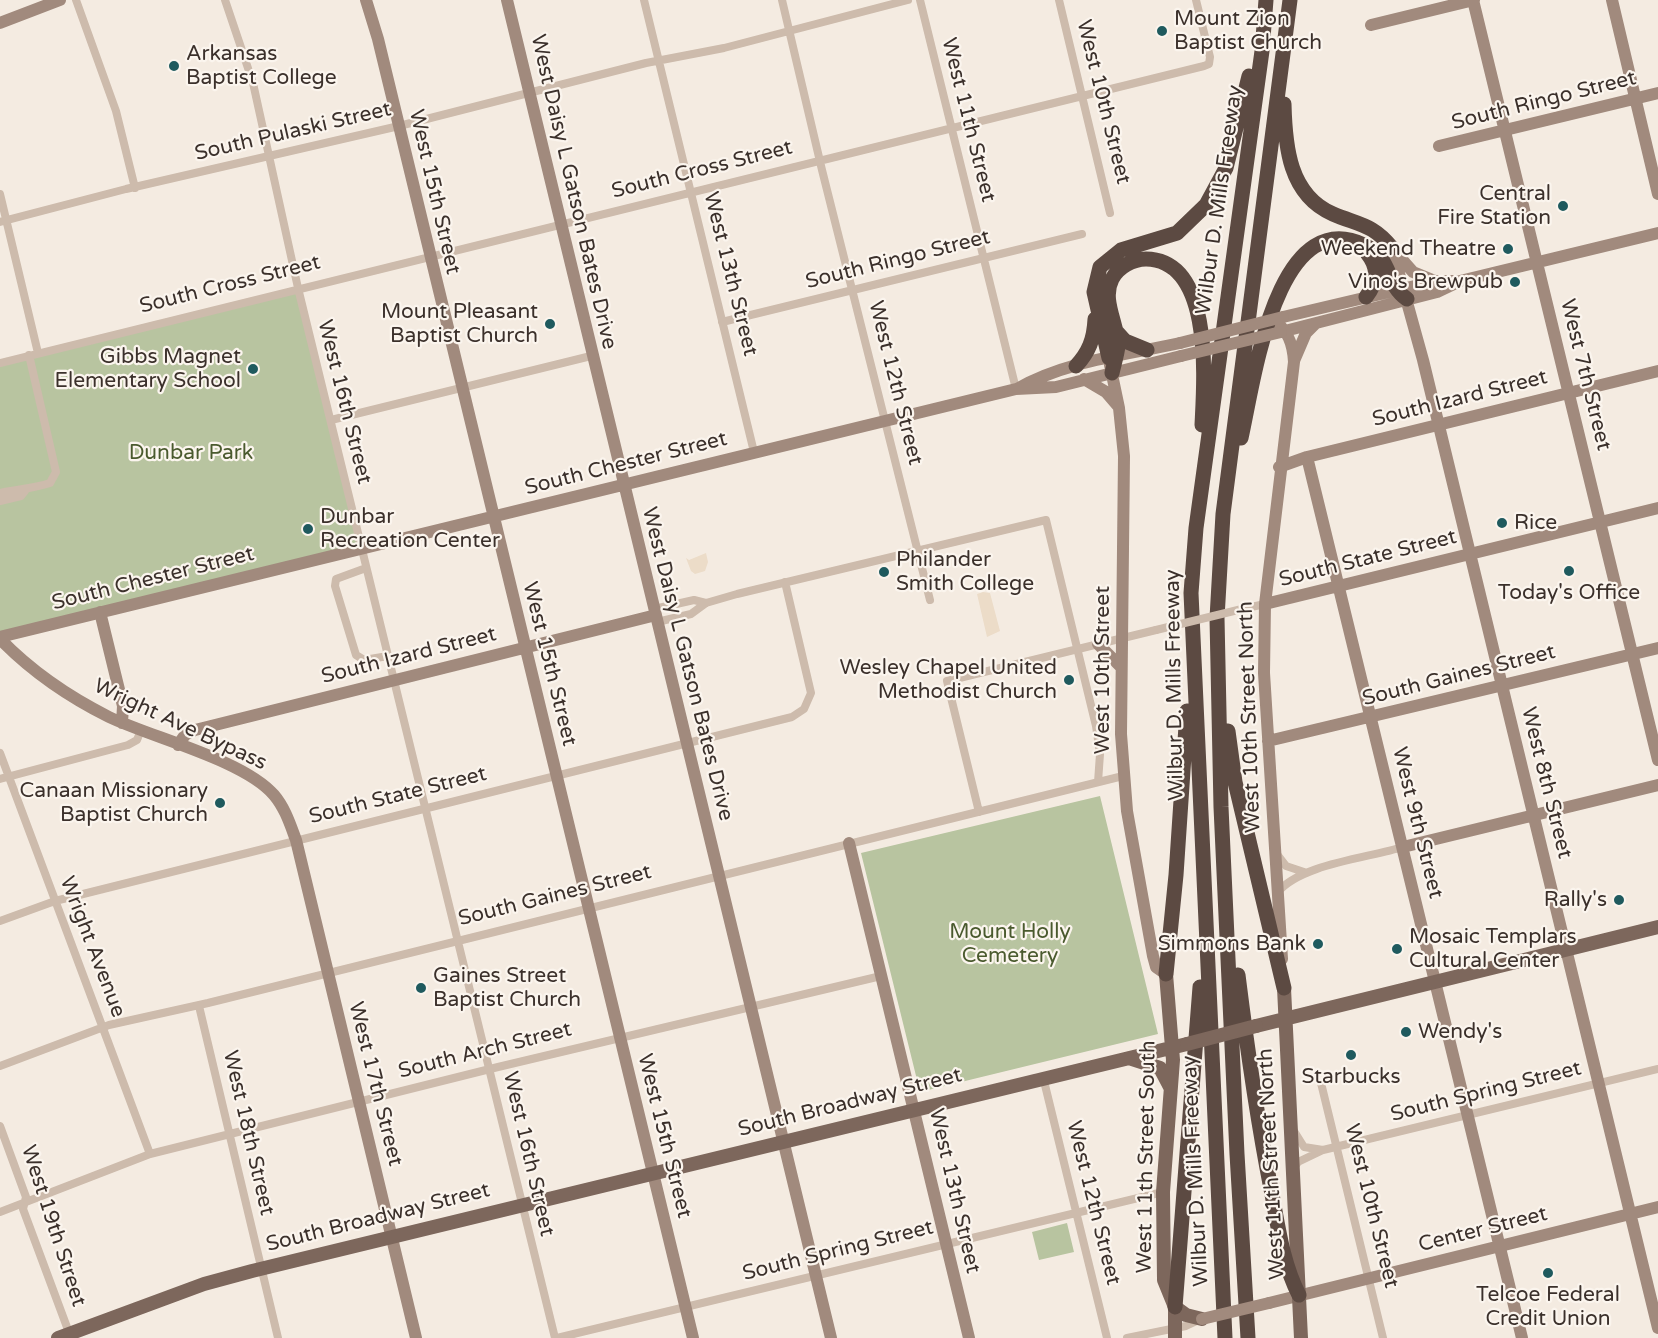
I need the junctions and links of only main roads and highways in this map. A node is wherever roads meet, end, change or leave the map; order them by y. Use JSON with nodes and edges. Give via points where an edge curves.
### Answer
{"nodes":[{"id":1,"x":1290,"y":0,"type":"edge"},
{"id":2,"x":1265,"y":7,"type":"edge"},
{"id":3,"x":1282,"y":65,"type":"junction"},
{"id":4,"x":1356,"y":242,"type":"junction"},
{"id":5,"x":1392,"y":248,"type":"road end"},
{"id":6,"x":1402,"y":293,"type":"road end"},
{"id":7,"x":1366,"y":297,"type":"road end"},
{"id":8,"x":1095,"y":304,"type":"junction"},
{"id":9,"x":1116,"y":331,"type":"junction"},
{"id":10,"x":1147,"y":350,"type":"road end"},
{"id":11,"x":1080,"y":373,"type":"road end"},
{"id":12,"x":1223,"y":514,"type":"junction"},
{"id":13,"x":1196,"y":528,"type":"junction"},
{"id":14,"x":1217,"y":657,"type":"junction"},
{"id":15,"x":1192,"y":660,"type":"junction"},
{"id":16,"x":1224,"y":862,"type":"junction"},
{"id":17,"x":1658,"y":927,"type":"edge"},
{"id":18,"x":1205,"y":943,"type":"junction"},
{"id":19,"x":1166,"y":974,"type":"joint"},
{"id":20,"x":1284,"y":988,"type":"joint"},
{"id":21,"x":1286,"y":1019,"type":"junction"},
{"id":22,"x":1180,"y":1045,"type":"junction"},
{"id":23,"x":1126,"y":1057,"type":"junction"},
{"id":24,"x":1172,"y":1092,"type":"junction"},
{"id":25,"x":1299,"y":1295,"type":"junction"},
{"id":26,"x":1175,"y":1307,"type":"junction"},
{"id":27,"x":1202,"y":1319,"type":"road end"},
{"id":28,"x":1174,"y":1334,"type":"edge"},
{"id":29,"x":66,"y":1336,"type":"edge"},
{"id":30,"x":1225,"y":1338,"type":"edge"},
{"id":31,"x":1248,"y":1338,"type":"edge"},
{"id":32,"x":1301,"y":1338,"type":"edge"}],
"edges":[{"from":1,"to":3,"type":"highway","name":"Wilbur D. Mills Freeway"},
{"from":2,"to":8,"type":"highway","via":[[1237,128],[1215,191],[1198,215],[1177,233],[1121,250],[1103,263],[1094,284]]},
{"from":2,"to":13,"type":"highway","name":"Wilbur D. Mills Freeway"},
{"from":3,"to":5,"type":"highway","via":[[1286,142],[1298,181],[1321,207],[1376,231]]},
{"from":3,"to":12,"type":"highway","name":"Wilbur D. Mills Freeway"},
{"from":4,"to":6,"type":"highway","via":[[1381,257]]},
{"from":4,"to":7,"type":"highway","via":[[1374,263],[1377,274]]},
{"from":4,"to":12,"type":"highway","via":[[1337,240],[1319,246],[1296,263],[1280,286],[1269,315]]},
{"from":8,"to":9,"type":"highway","via":[[1112,362]]},
{"from":8,"to":11,"type":"highway","via":[[1093,340]]},
{"from":9,"to":10,"type":"highway","via":[[1125,341]]},
{"from":9,"to":13,"type":"highway","via":[[1108,289],[1120,269],[1137,261],[1152,260],[1167,266],[1179,275],[1197,306],[1204,352]]},
{"from":12,"to":14,"type":"highway","name":"Wilbur D. Mills Freeway"},
{"from":13,"to":15,"type":"highway","name":"Wilbur D. Mills Freeway","via":[[1191,593]]},
{"from":14,"to":16,"type":"highway","name":"Wilbur D. Mills Freeway"},
{"from":14,"to":20,"type":"highway","via":[[1235,782]]},
{"from":15,"to":18,"type":"highway","name":"Wilbur D. Mills Freeway"},
{"from":15,"to":19,"type":"highway"},
{"from":16,"to":25,"type":"highway","via":[[1252,1089],[1281,1244],[1288,1274]]},
{"from":16,"to":31,"type":"highway","name":"Wilbur D. Mills Freeway"},
{"from":17,"to":21,"type":"main road","name":"South Broadway Street"},
{"from":18,"to":26,"type":"highway"},
{"from":18,"to":30,"type":"highway","name":"Wilbur D. Mills Freeway"},
{"from":19,"to":22,"type":"main road","name":"West 11th Street South","via":[[1167,1009]]},
{"from":20,"to":21,"type":"main road","name":"West 11th Street North"},
{"from":21,"to":22,"type":"main road","name":"South Broadway Street","bridge":true},
{"from":21,"to":25,"type":"main road","name":"West 11th Street North"},
{"from":22,"to":23,"type":"main road","name":"South Broadway Street"},
{"from":22,"to":24,"type":"main road","name":"West 11th Street South"},
{"from":23,"to":24,"type":"main road","via":[[1160,1068]]},
{"from":23,"to":29,"type":"main road","name":"South Broadway Street","via":[[260,1269],[204,1284]]},
{"from":24,"to":26,"type":"main road","name":"West 11th Street South","via":[[1163,1192],[1164,1280]]},
{"from":25,"to":32,"type":"main road","name":"West 11th Street North"},
{"from":26,"to":27,"type":"main road"},
{"from":26,"to":28,"type":"main road","name":"West 11th Street South"}]}
